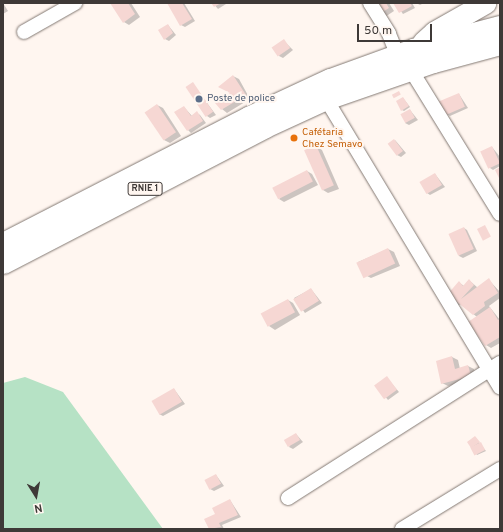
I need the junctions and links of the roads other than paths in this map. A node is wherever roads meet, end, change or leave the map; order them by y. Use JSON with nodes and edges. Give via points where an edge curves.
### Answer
{"nodes":[{"id":1,"x":75,"y":3,"type":"edge"},
{"id":2,"x":370,"y":3,"type":"edge"},
{"id":3,"x":485,"y":3,"type":"edge"},
{"id":4,"x":500,"y":26,"type":"edge"},
{"id":5,"x":24,"y":32,"type":"dead end"},
{"id":6,"x":500,"y":44,"type":"edge"},
{"id":7,"x":407,"y":58,"type":"junction"},
{"id":8,"x":326,"y":99,"type":"junction"},
{"id":9,"x":500,"y":214,"type":"edge"},
{"id":10,"x":3,"y":243,"type":"edge"},
{"id":11,"x":3,"y":263,"type":"edge"},
{"id":12,"x":495,"y":366,"type":"edge"},
{"id":13,"x":500,"y":388,"type":"edge"},
{"id":14,"x":500,"y":469,"type":"edge"},
{"id":15,"x":288,"y":498,"type":"dead end"},
{"id":16,"x":402,"y":529,"type":"edge"}],
"edges":[{"from":1,"to":5,"type":"street"},
{"from":2,"to":7,"type":"street"},
{"from":3,"to":7,"type":"highway","via":[[434,32]]},
{"from":4,"to":7,"type":"highway","number":"RNIE 1"},
{"from":6,"to":7,"type":"highway","number":"RNIE 1"},
{"from":7,"to":8,"type":"highway","number":"RNIE 1"},
{"from":7,"to":9,"type":"street"},
{"from":7,"to":10,"type":"highway","number":"RNIE 1","via":[[330,79]]},
{"from":8,"to":11,"type":"highway","number":"RNIE 1","via":[[265,127]]},
{"from":8,"to":12,"type":"street"},
{"from":12,"to":13,"type":"street"},
{"from":12,"to":15,"type":"street"},
{"from":14,"to":16,"type":"street"}]}
